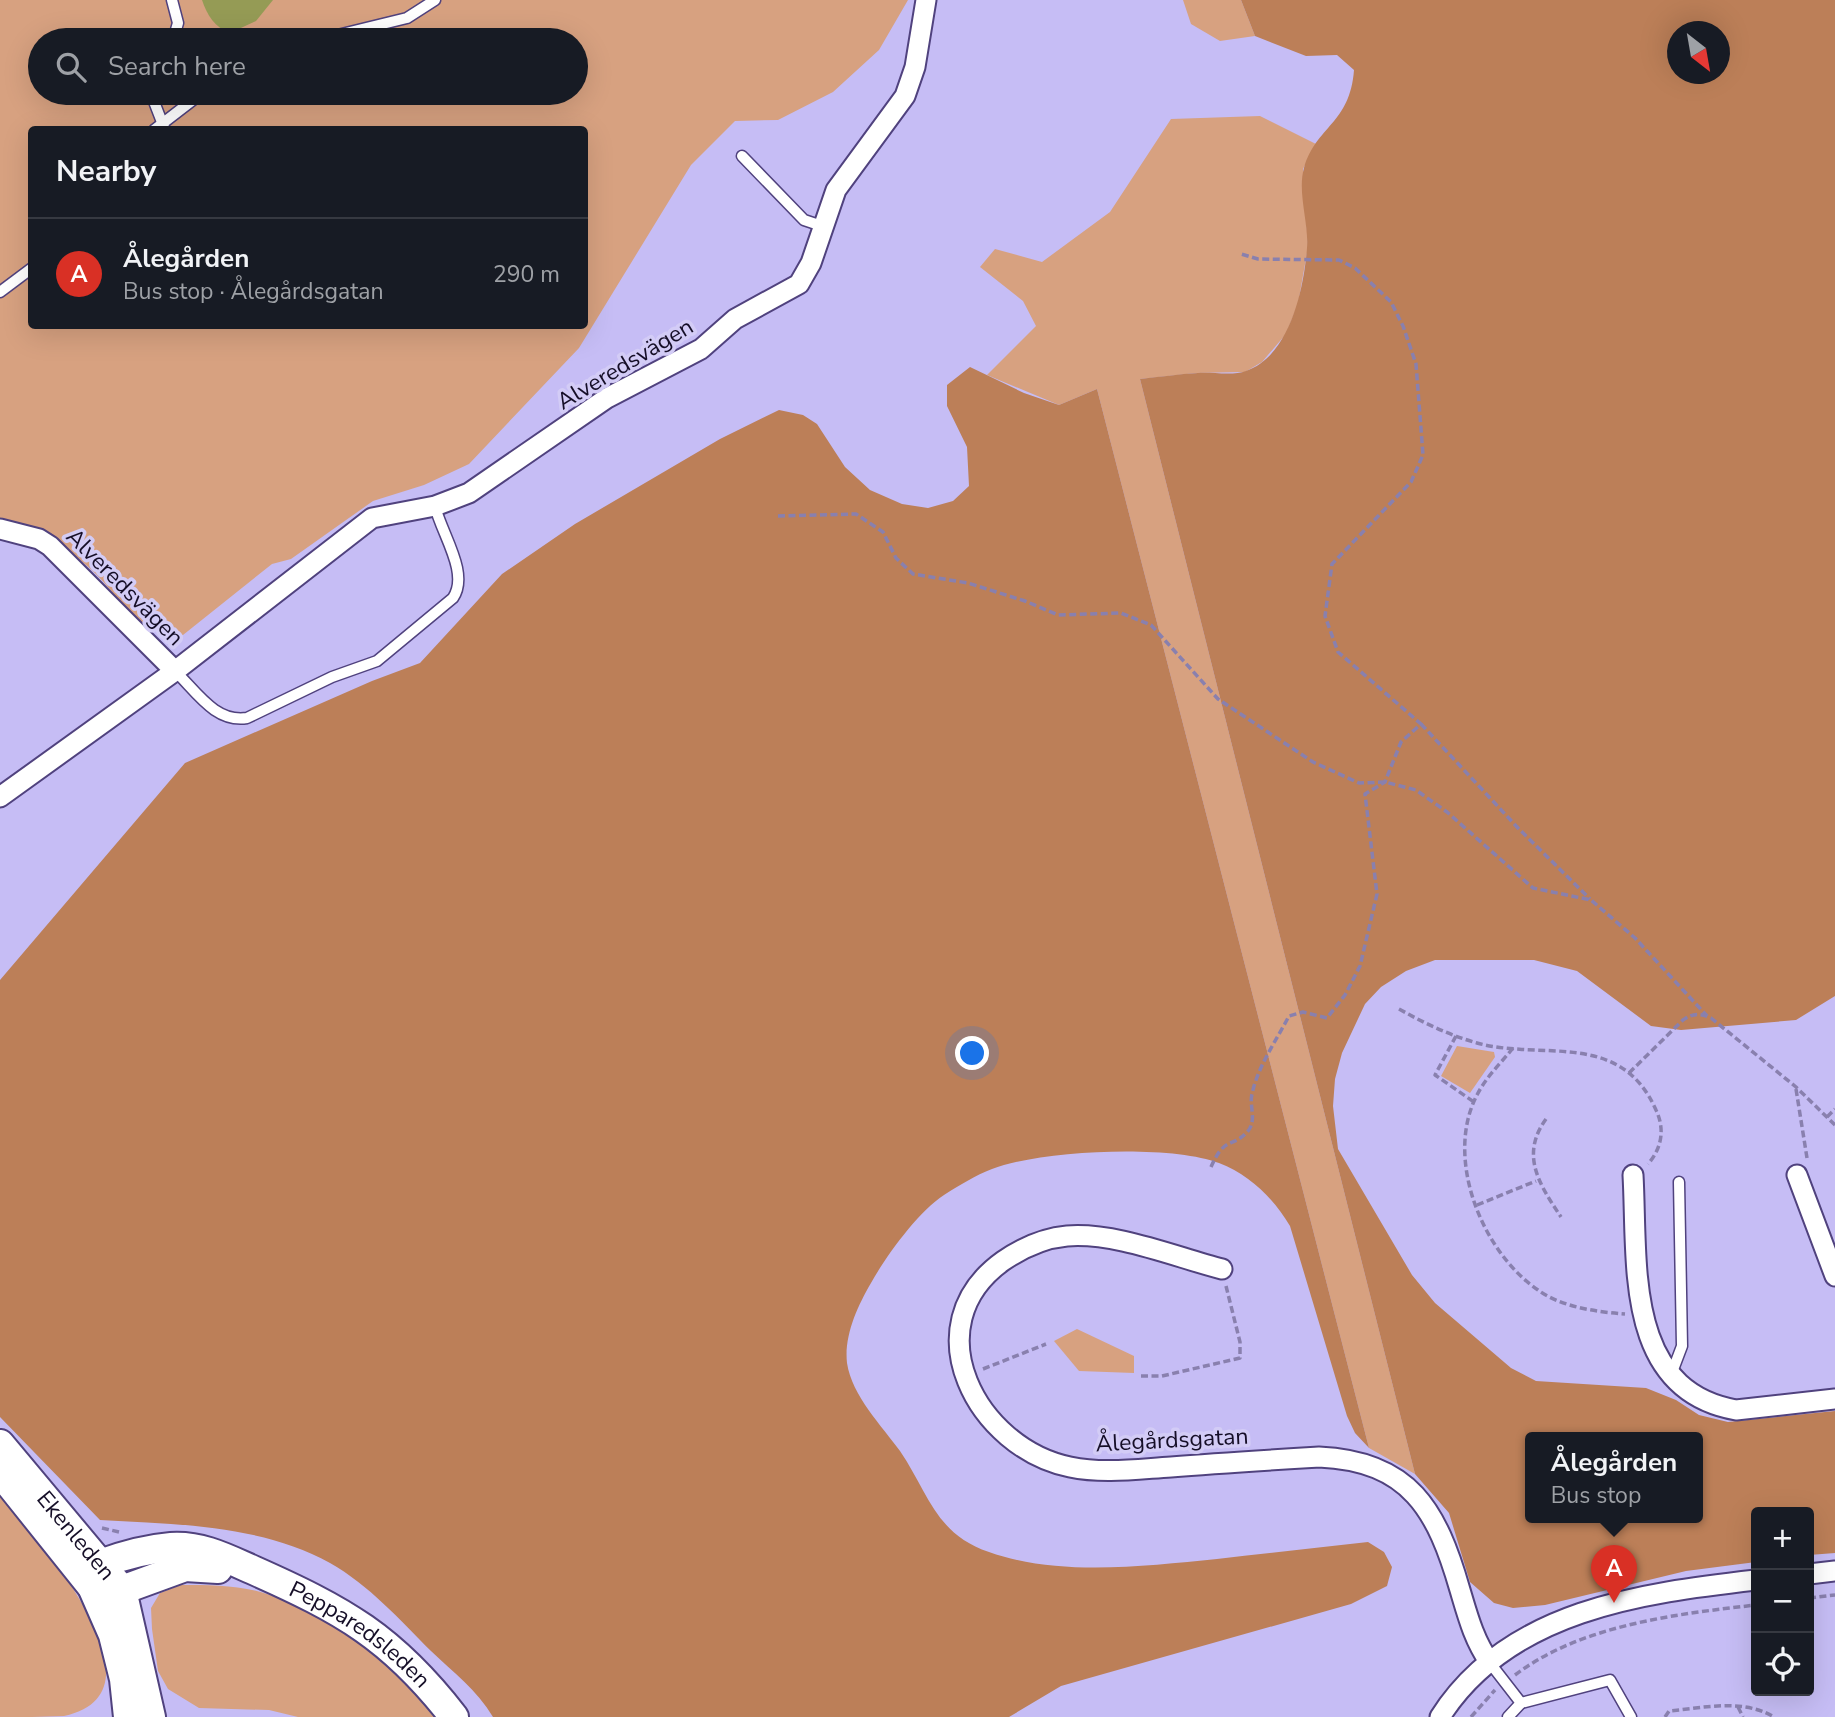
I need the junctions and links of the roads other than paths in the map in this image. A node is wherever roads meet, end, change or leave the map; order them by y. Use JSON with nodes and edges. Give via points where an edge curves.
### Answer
{"nodes":[{"id":1,"x":172,"y":0,"type":"edge"},
{"id":2,"x":435,"y":0,"type":"edge"},
{"id":3,"x":926,"y":0,"type":"edge"},
{"id":4,"x":177,"y":28,"type":"edge"},
{"id":5,"x":366,"y":28,"type":"edge"},
{"id":6,"x":155,"y":105,"type":"edge"},
{"id":7,"x":187,"y":105,"type":"edge"},
{"id":8,"x":160,"y":126,"type":"edge"},
{"id":9,"x":161,"y":126,"type":"edge"},
{"id":10,"x":742,"y":156,"type":"dead end"},
{"id":11,"x":822,"y":226,"type":"junction"},
{"id":12,"x":28,"y":271,"type":"edge"},
{"id":13,"x":0,"y":292,"type":"edge"},
{"id":14,"x":435,"y":506,"type":"junction"},
{"id":15,"x":0,"y":529,"type":"edge"},
{"id":16,"x":175,"y":671,"type":"junction"},
{"id":17,"x":0,"y":797,"type":"edge"},
{"id":18,"x":1633,"y":1175,"type":"road end"},
{"id":19,"x":1797,"y":1175,"type":"road end"},
{"id":20,"x":1679,"y":1182,"type":"dead end"},
{"id":21,"x":1222,"y":1269,"type":"road end"},
{"id":22,"x":1835,"y":1276,"type":"edge"},
{"id":23,"x":1671,"y":1375,"type":"junction"},
{"id":24,"x":1835,"y":1399,"type":"edge"},
{"id":25,"x":0,"y":1444,"type":"edge"},
{"id":26,"x":0,"y":1472,"type":"edge"},
{"id":27,"x":252,"y":1570,"type":"junction"},
{"id":28,"x":1835,"y":1571,"type":"edge"},
{"id":29,"x":1814,"y":1573,"type":"edge"},
{"id":30,"x":98,"y":1575,"type":"junction"},
{"id":31,"x":1751,"y":1581,"type":"edge"},
{"id":32,"x":122,"y":1590,"type":"junction"},
{"id":33,"x":1490,"y":1663,"type":"junction"},
{"id":34,"x":1521,"y":1703,"type":"junction"},
{"id":35,"x":128,"y":1717,"type":"edge"},
{"id":36,"x":151,"y":1717,"type":"edge"},
{"id":37,"x":454,"y":1717,"type":"edge"},
{"id":38,"x":1440,"y":1717,"type":"edge"},
{"id":39,"x":1508,"y":1717,"type":"edge"},
{"id":40,"x":1631,"y":1717,"type":"edge"}],
"edges":[{"from":1,"to":4,"type":"lane"},
{"from":2,"to":5,"type":"lane","via":[[407,18]]},
{"from":3,"to":11,"type":"street","name":"Alveredsvägen","via":[[915,67],[905,96],[836,190]]},
{"from":6,"to":8,"type":"lane"},
{"from":7,"to":9,"type":"lane"},
{"from":10,"to":11,"type":"lane","via":[[804,220]]},
{"from":11,"to":14,"type":"street","name":"Alveredsvägen","via":[[799,284],[734,319],[701,349],[607,398],[469,493]]},
{"from":12,"to":13,"type":"lane"},
{"from":14,"to":16,"type":"street","name":"Alveredsvägen","via":[[372,518]]},
{"from":14,"to":16,"type":"lane","via":[[459,576],[459,589],[377,662],[332,677],[247,719],[232,721],[220,716]]},
{"from":15,"to":16,"type":"street","name":"Alveredsvägen","via":[[51,546]]},
{"from":16,"to":17,"type":"street","name":"Alveredsvägen"},
{"from":18,"to":23,"type":"street","via":[[1641,1315],[1652,1346]]},
{"from":19,"to":22,"type":"street"},
{"from":20,"to":23,"type":"lane","via":[[1682,1346]]},
{"from":21,"to":33,"type":"street","name":"Ålegårdsgatan","via":[[1104,1238],[1065,1237],[1031,1246],[994,1268],[970,1297],[960,1334],[965,1376],[1001,1432],[1044,1459],[1069,1467],[1117,1470],[1319,1457],[1345,1458],[1383,1470],[1417,1496],[1439,1526],[1476,1643]]},
{"from":23,"to":24,"type":"street","via":[[1708,1402],[1736,1410]]},
{"from":25,"to":30,"type":"street","name":"Ekenleden"},
{"from":26,"to":30,"type":"street","name":"Ekenleden"},
{"from":27,"to":30,"type":"street","name":"Pepparedsleden","via":[[218,1553],[173,1547],[128,1554]]},
{"from":27,"to":32,"type":"street","name":"Pepparedsleden","via":[[185,1567]]},
{"from":27,"to":37,"type":"street","name":"Pepparedsleden","via":[[338,1609],[369,1630],[413,1669]]},
{"from":28,"to":29,"type":"street"},
{"from":30,"to":32,"type":"street","name":"Pepparedsleden"},
{"from":30,"to":35,"type":"street","name":"Ekenleden","via":[[124,1679]]},
{"from":31,"to":33,"type":"street","via":[[1700,1586],[1572,1614]]},
{"from":32,"to":36,"type":"street","name":"Ekenleden"},
{"from":33,"to":34,"type":"lane"},
{"from":33,"to":38,"type":"street"},
{"from":34,"to":39,"type":"lane"},
{"from":34,"to":40,"type":"lane","via":[[1610,1681]]}]}
